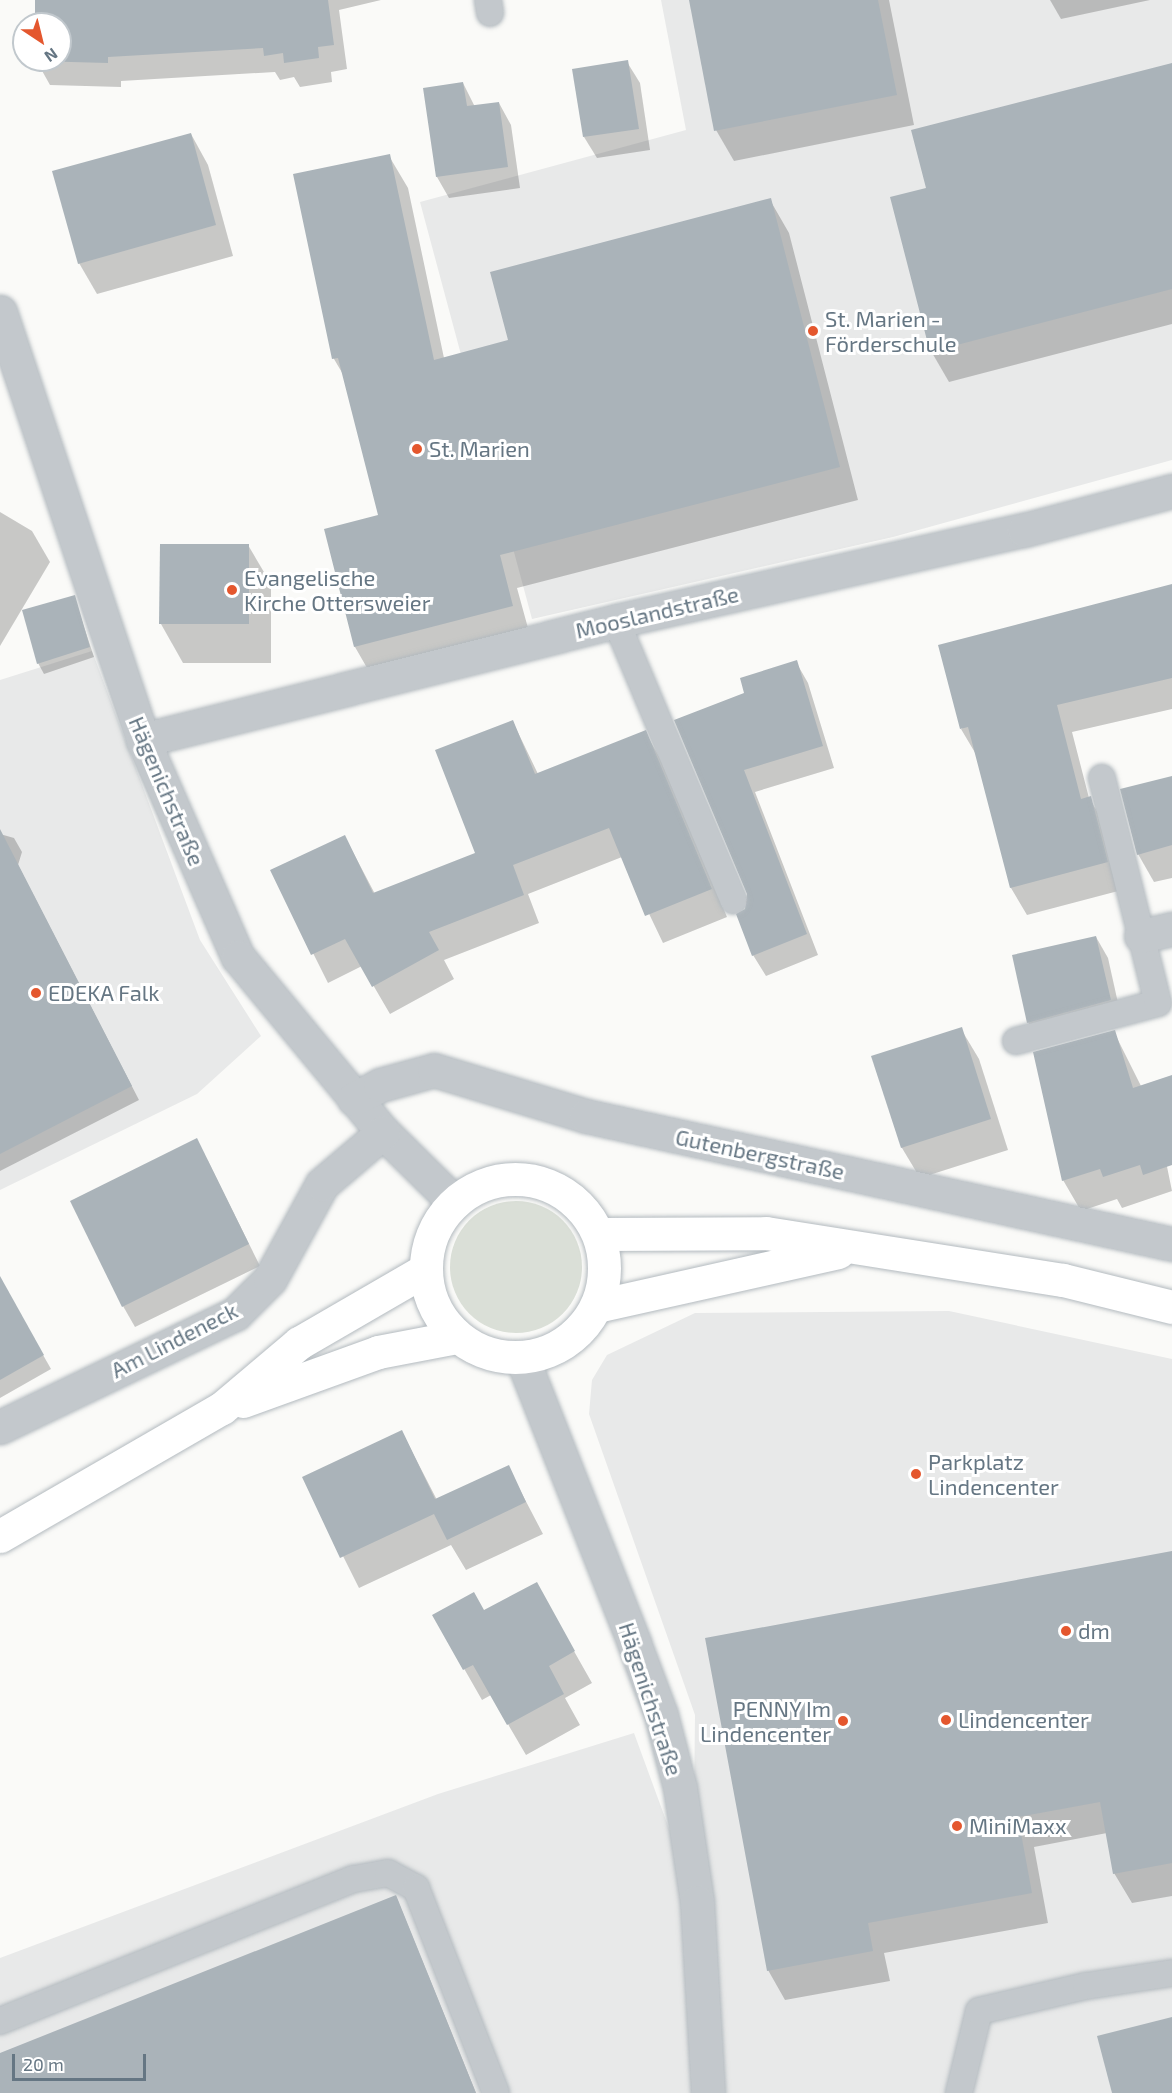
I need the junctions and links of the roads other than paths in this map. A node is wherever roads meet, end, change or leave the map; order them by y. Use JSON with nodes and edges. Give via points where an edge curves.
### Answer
{"nodes":[{"id":1,"x":0,"y":312,"type":"edge"},
{"id":2,"x":1172,"y":491,"type":"edge"},
{"id":3,"x":616,"y":621,"type":"junction"},
{"id":4,"x":143,"y":740,"type":"junction"},
{"id":5,"x":1102,"y":778,"type":"dead end"},
{"id":6,"x":733,"y":900,"type":"dead end"},
{"id":7,"x":1157,"y":932,"type":"edge"},
{"id":8,"x":1016,"y":1041,"type":"dead end"},
{"id":9,"x":354,"y":1099,"type":"junction"},
{"id":10,"x":382,"y":1132,"type":"junction"},
{"id":11,"x":454,"y":1202,"type":"junction"},
{"id":12,"x":599,"y":1234,"type":"junction"},
{"id":13,"x":1172,"y":1244,"type":"edge"},
{"id":14,"x":852,"y":1249,"type":"junction"},
{"id":15,"x":425,"y":1270,"type":"junction"},
{"id":16,"x":597,"y":1306,"type":"junction"},
{"id":17,"x":1172,"y":1307,"type":"edge"},
{"id":18,"x":457,"y":1336,"type":"junction"},
{"id":19,"x":522,"y":1358,"type":"junction"},
{"id":20,"x":222,"y":1408,"type":"junction"},
{"id":21,"x":0,"y":1427,"type":"edge"},
{"id":22,"x":0,"y":1536,"type":"edge"},
{"id":23,"x":1172,"y":1973,"type":"edge"},
{"id":24,"x":0,"y":2021,"type":"edge"},
{"id":25,"x":495,"y":2093,"type":"edge"},
{"id":26,"x":708,"y":2093,"type":"edge"},
{"id":27,"x":959,"y":2093,"type":"edge"}],
"edges":[{"from":1,"to":4,"type":"street","name":"Hägenichstraße"},
{"from":2,"to":3,"type":"street","name":"Mooslandstraße","via":[[1023,530]]},
{"from":3,"to":4,"type":"street","name":"Mooslandstraße"},
{"from":3,"to":6,"type":"lane"},
{"from":4,"to":9,"type":"street","name":"Hägenichstraße","via":[[238,957]]},
{"from":5,"to":7,"type":"lane"},
{"from":7,"to":8,"type":"lane","via":[[1158,1004]]},
{"from":9,"to":10,"type":"street","name":"Hägenichstraße"},
{"from":9,"to":13,"type":"street","name":"Gutenbergstraße","via":[[380,1085],[434,1070],[586,1116]]},
{"from":10,"to":11,"type":"street","name":"Hägenichstraße"},
{"from":10,"to":21,"type":"street","name":"Am Lindeneck","via":[[322,1184],[270,1279],[235,1314]]},
{"from":11,"to":12,"type":"main road","via":[[483,1184],[518,1178],[552,1185],[580,1205]]},
{"from":11,"to":15,"type":"main road","via":[[432,1233]]},
{"from":12,"to":14,"type":"main road","via":[[766,1233]]},
{"from":12,"to":16,"type":"main road","via":[[606,1270]]},
{"from":14,"to":16,"type":"main road"},
{"from":14,"to":17,"type":"main road","via":[[1063,1280]]},
{"from":15,"to":18,"type":"main road","via":[[440,1318]]},
{"from":15,"to":20,"type":"main road","via":[[299,1343]]},
{"from":16,"to":19,"type":"main road","via":[[584,1326],[566,1342],[545,1353]]},
{"from":18,"to":19,"type":"main road","via":[[499,1357]]},
{"from":18,"to":20,"type":"main road","via":[[378,1352]]},
{"from":19,"to":26,"type":"street","name":"Hägenichstraße","via":[[661,1715],[680,1788],[697,1902]]},
{"from":20,"to":22,"type":"main road"},
{"from":23,"to":27,"type":"lane","via":[[1086,1986],[980,2011]]},
{"from":24,"to":25,"type":"lane","via":[[354,1879],[388,1873],[416,1888]]}]}
